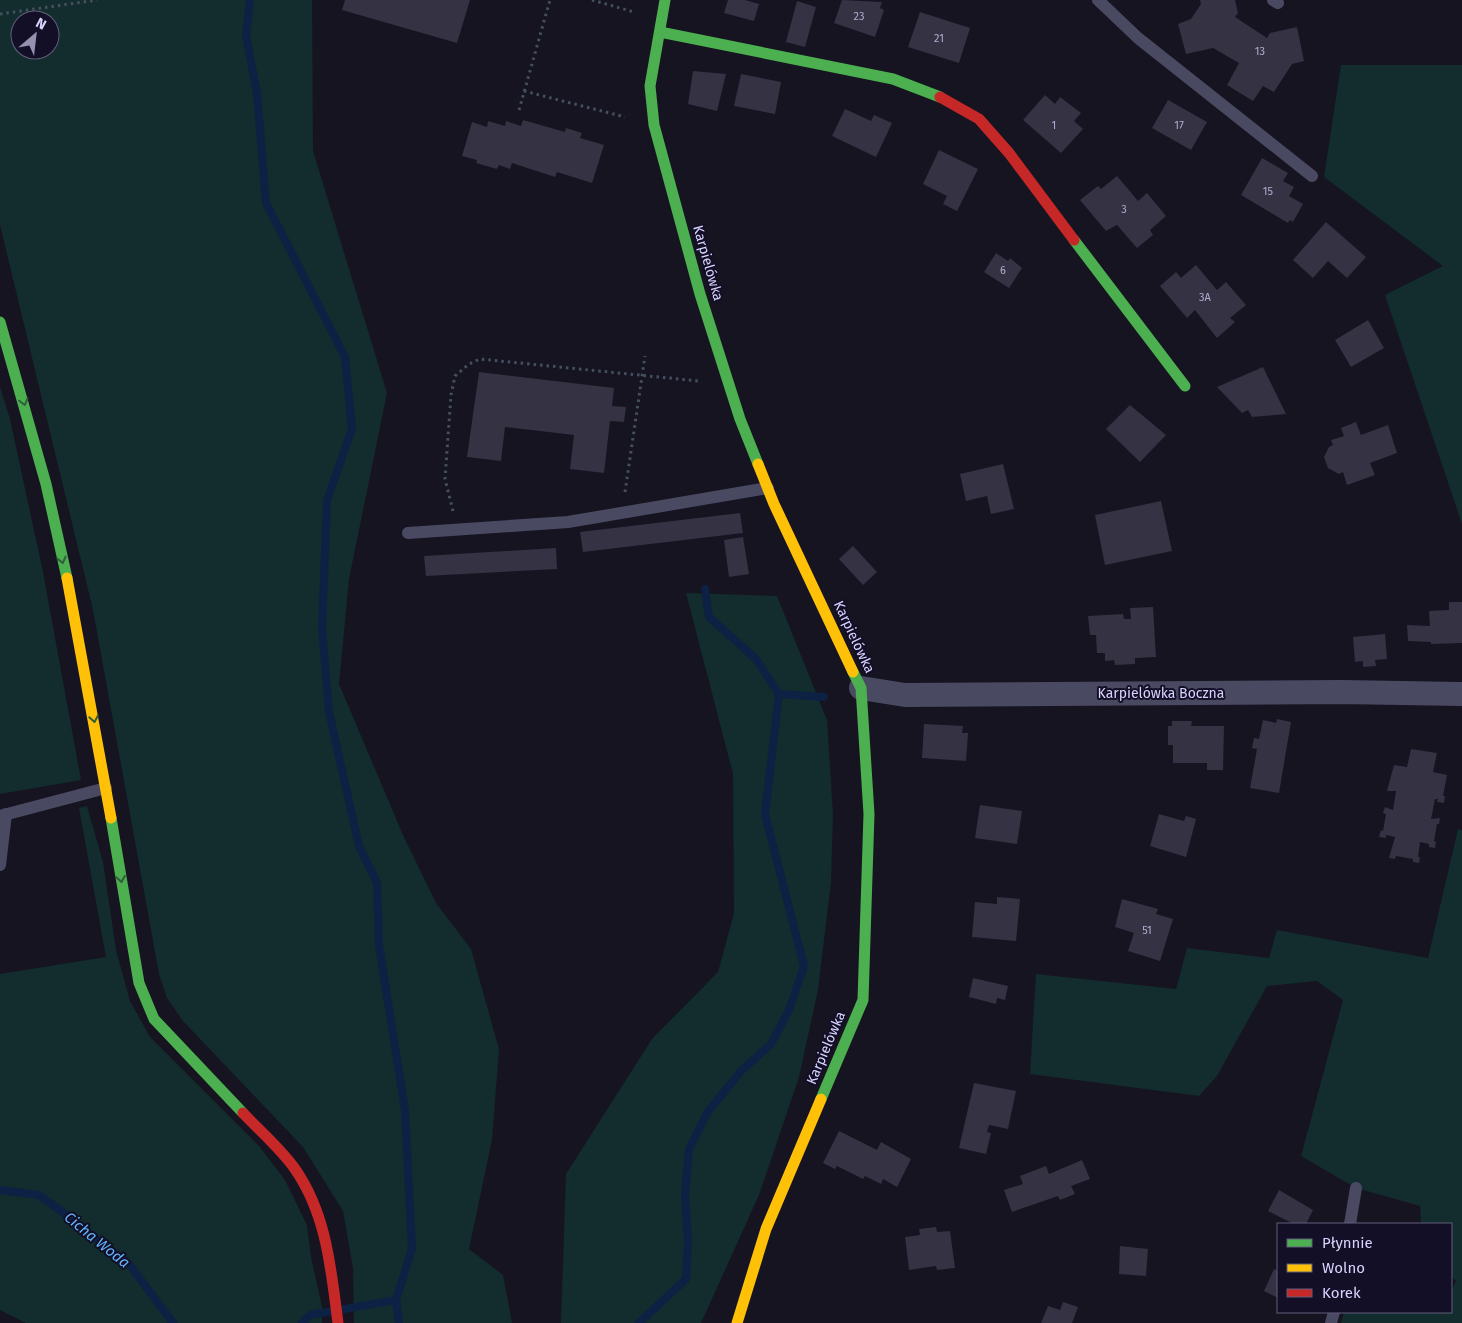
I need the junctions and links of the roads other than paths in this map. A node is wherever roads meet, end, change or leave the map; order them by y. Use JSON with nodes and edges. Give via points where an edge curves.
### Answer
{"nodes":[{"id":1,"x":665,"y":0,"type":"edge"},
{"id":2,"x":1098,"y":0,"type":"edge"},
{"id":3,"x":661,"y":26,"type":"junction"},
{"id":4,"x":1312,"y":176,"type":"dead end"},
{"id":5,"x":0,"y":322,"type":"edge"},
{"id":6,"x":1185,"y":386,"type":"dead end"},
{"id":7,"x":768,"y":488,"type":"junction"},
{"id":8,"x":408,"y":532,"type":"dead end"},
{"id":9,"x":861,"y":688,"type":"junction"},
{"id":10,"x":1462,"y":694,"type":"edge"},
{"id":11,"x":106,"y":788,"type":"junction"},
{"id":12,"x":3,"y":815,"type":"edge"},
{"id":13,"x":0,"y":865,"type":"edge"},
{"id":14,"x":1356,"y":1188,"type":"dead end"},
{"id":15,"x":1350,"y":1223,"type":"edge"},
{"id":16,"x":338,"y":1323,"type":"edge"},
{"id":17,"x":737,"y":1323,"type":"edge"}],
"edges":[{"from":1,"to":3,"type":"street","name":"Karpielówka"},
{"from":2,"to":4,"type":"lane","via":[[1138,38]]},
{"from":3,"to":6,"type":"street","via":[[893,79],[948,100],[979,119],[1010,153]]},
{"from":3,"to":7,"type":"street","name":"Karpielówka","via":[[650,86],[654,124],[700,294]]},
{"from":5,"to":11,"type":"street","one_way":true,"via":[[38,453],[81,642]]},
{"from":7,"to":8,"type":"lane","via":[[568,522]]},
{"from":7,"to":9,"type":"street","name":"Karpielówka"},
{"from":9,"to":10,"type":"street","name":"Karpielówka Boczna","via":[[906,695]]},
{"from":9,"to":17,"type":"street","name":"Karpielówka","via":[[869,814],[862,1000],[766,1229]]},
{"from":11,"to":12,"type":"lane"},
{"from":11,"to":16,"type":"street","one_way":true,"via":[[139,983],[146,1004],[154,1019],[294,1168],[309,1189],[320,1214],[327,1244]]},
{"from":12,"to":13,"type":"lane"},
{"from":14,"to":15,"type":"lane"}]}
